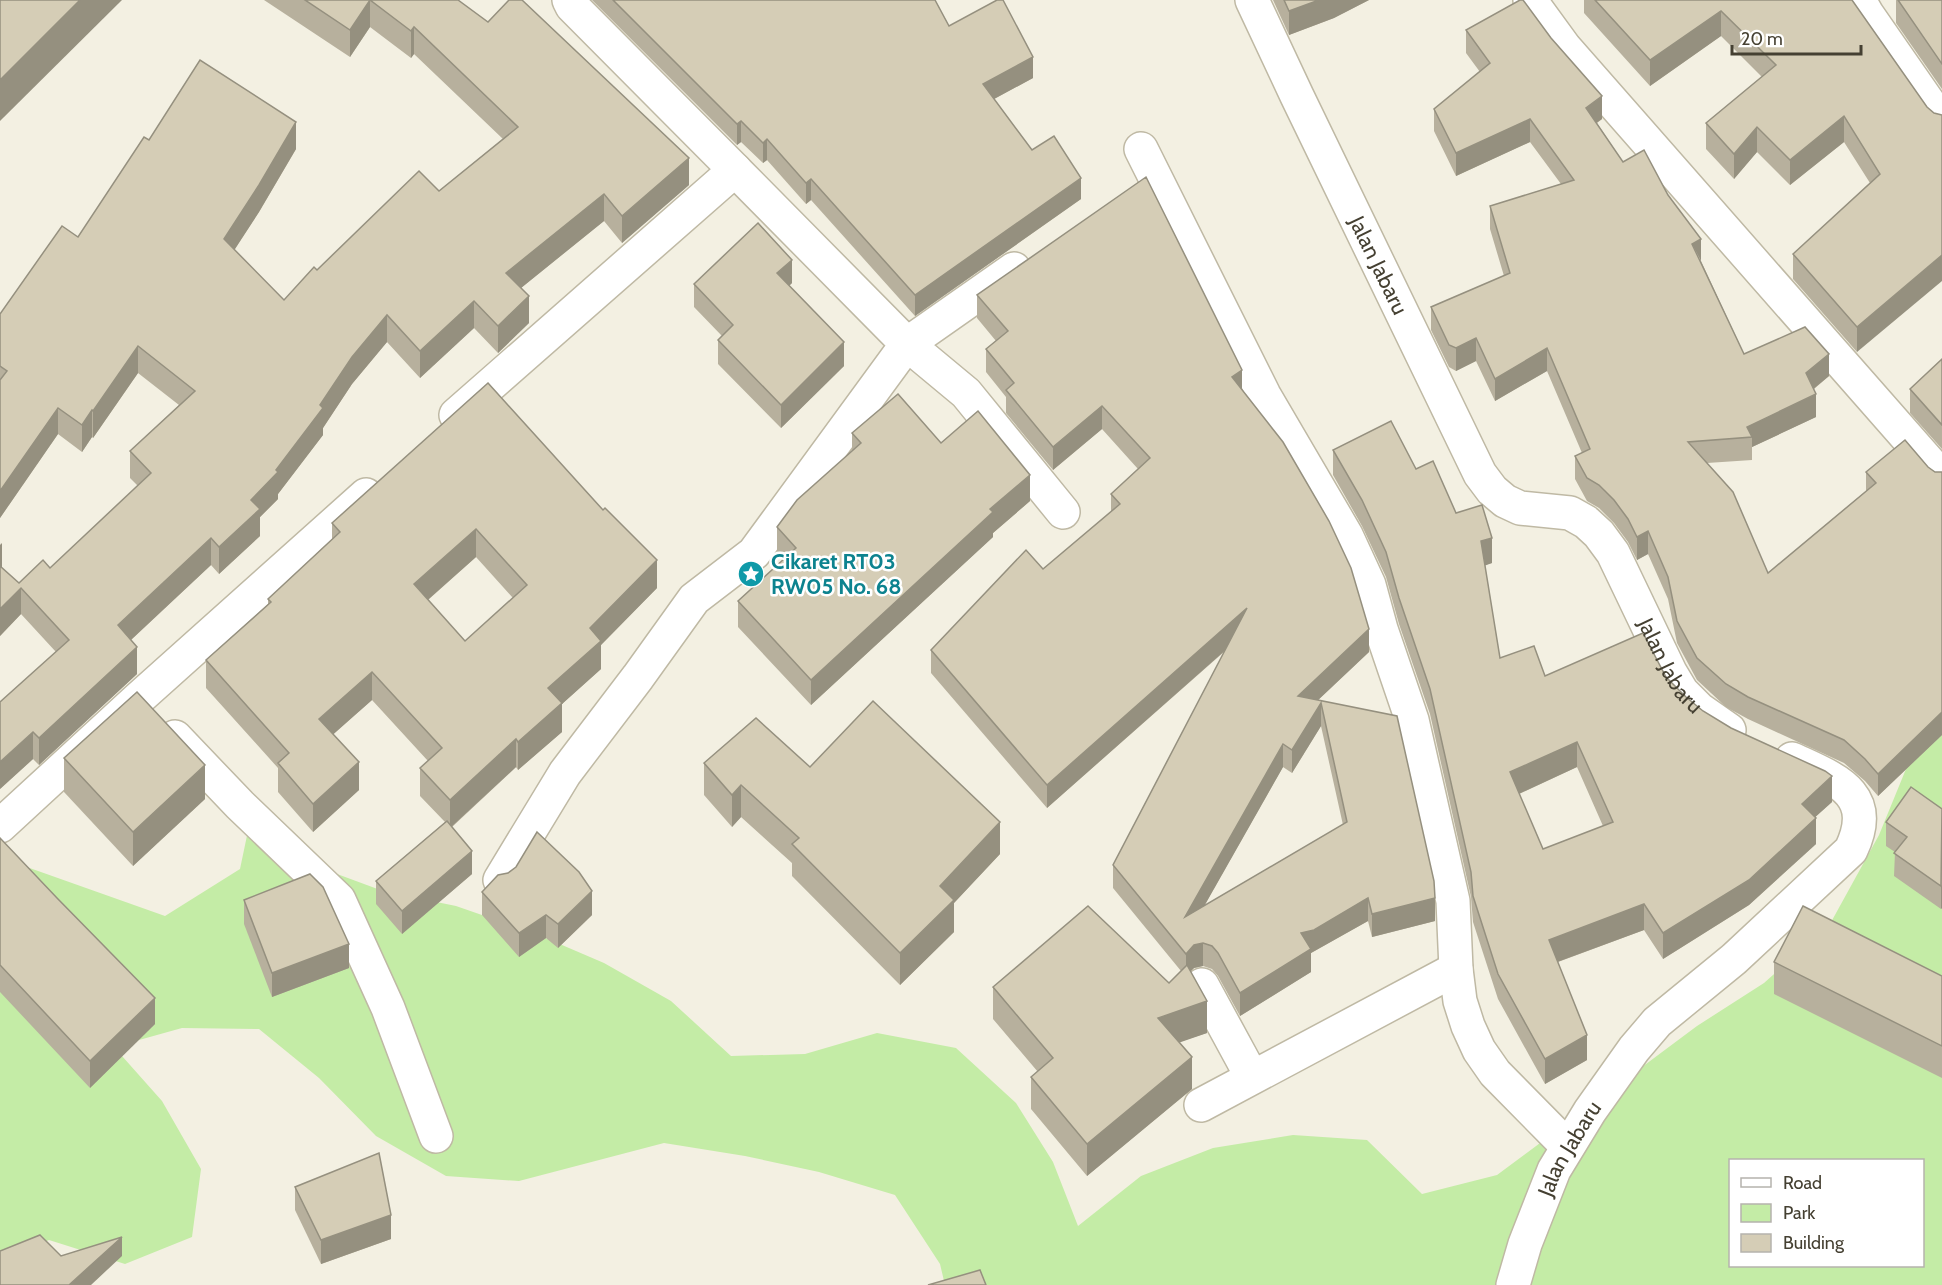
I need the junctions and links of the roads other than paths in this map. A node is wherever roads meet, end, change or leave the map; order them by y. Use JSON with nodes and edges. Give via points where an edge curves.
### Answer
{"nodes":[{"id":1,"x":569,"y":0,"type":"edge"},
{"id":2,"x":1252,"y":0,"type":"edge"},
{"id":3,"x":1530,"y":0,"type":"edge"},
{"id":4,"x":1859,"y":0,"type":"edge"},
{"id":5,"x":1942,"y":122,"type":"edge"},
{"id":6,"x":735,"y":170,"type":"junction"},
{"id":7,"x":1142,"y":170,"type":"dead end"},
{"id":8,"x":1034,"y":255,"type":"edge"},
{"id":9,"x":907,"y":344,"type":"junction"},
{"id":10,"x":436,"y":432,"type":"edge"},
{"id":11,"x":1942,"y":477,"type":"edge"},
{"id":12,"x":384,"y":478,"type":"edge"},
{"id":13,"x":1063,"y":512,"type":"dead end"},
{"id":14,"x":138,"y":699,"type":"junction"},
{"id":15,"x":0,"y":826,"type":"edge"},
{"id":16,"x":500,"y":880,"type":"edge"},
{"id":17,"x":1455,"y":969,"type":"junction"},
{"id":18,"x":1202,"y":985,"type":"dead end"},
{"id":19,"x":1252,"y":1077,"type":"junction"},
{"id":20,"x":1201,"y":1105,"type":"dead end"},
{"id":21,"x":436,"y":1136,"type":"dead end"},
{"id":22,"x":1567,"y":1146,"type":"junction"},
{"id":23,"x":1513,"y":1285,"type":"edge"}],
"edges":[{"from":1,"to":6,"type":"street"},
{"from":2,"to":22,"type":"street","name":"Jalan Jabaru","via":[[1480,474],[1492,490],[1520,508],[1570,513],[1586,522],[1612,553],[1682,692],[1715,722],[1739,736],[1836,780],[1852,795],[1859,811],[1857,837],[1851,850],[1734,959],[1657,1022]]},
{"from":3,"to":11,"type":"street","via":[[1565,48]]},
{"from":4,"to":5,"type":"street"},
{"from":6,"to":9,"type":"street"},
{"from":6,"to":10,"type":"street"},
{"from":7,"to":17,"type":"street","via":[[1264,395],[1346,535],[1369,585],[1412,720],[1453,901]]},
{"from":8,"to":9,"type":"street"},
{"from":9,"to":13,"type":"street","via":[[966,393]]},
{"from":9,"to":16,"type":"street","via":[[754,553],[694,599],[565,774]]},
{"from":12,"to":14,"type":"street"},
{"from":14,"to":15,"type":"street"},
{"from":14,"to":21,"type":"street","via":[[339,900],[388,1008]]},
{"from":17,"to":19,"type":"street"},
{"from":17,"to":22,"type":"street","via":[[1460,1001],[1479,1050],[1495,1072]]},
{"from":18,"to":19,"type":"street"},
{"from":19,"to":20,"type":"street"},
{"from":22,"to":23,"type":"street","name":"Jalan Jabaru","via":[[1543,1197]]}]}
